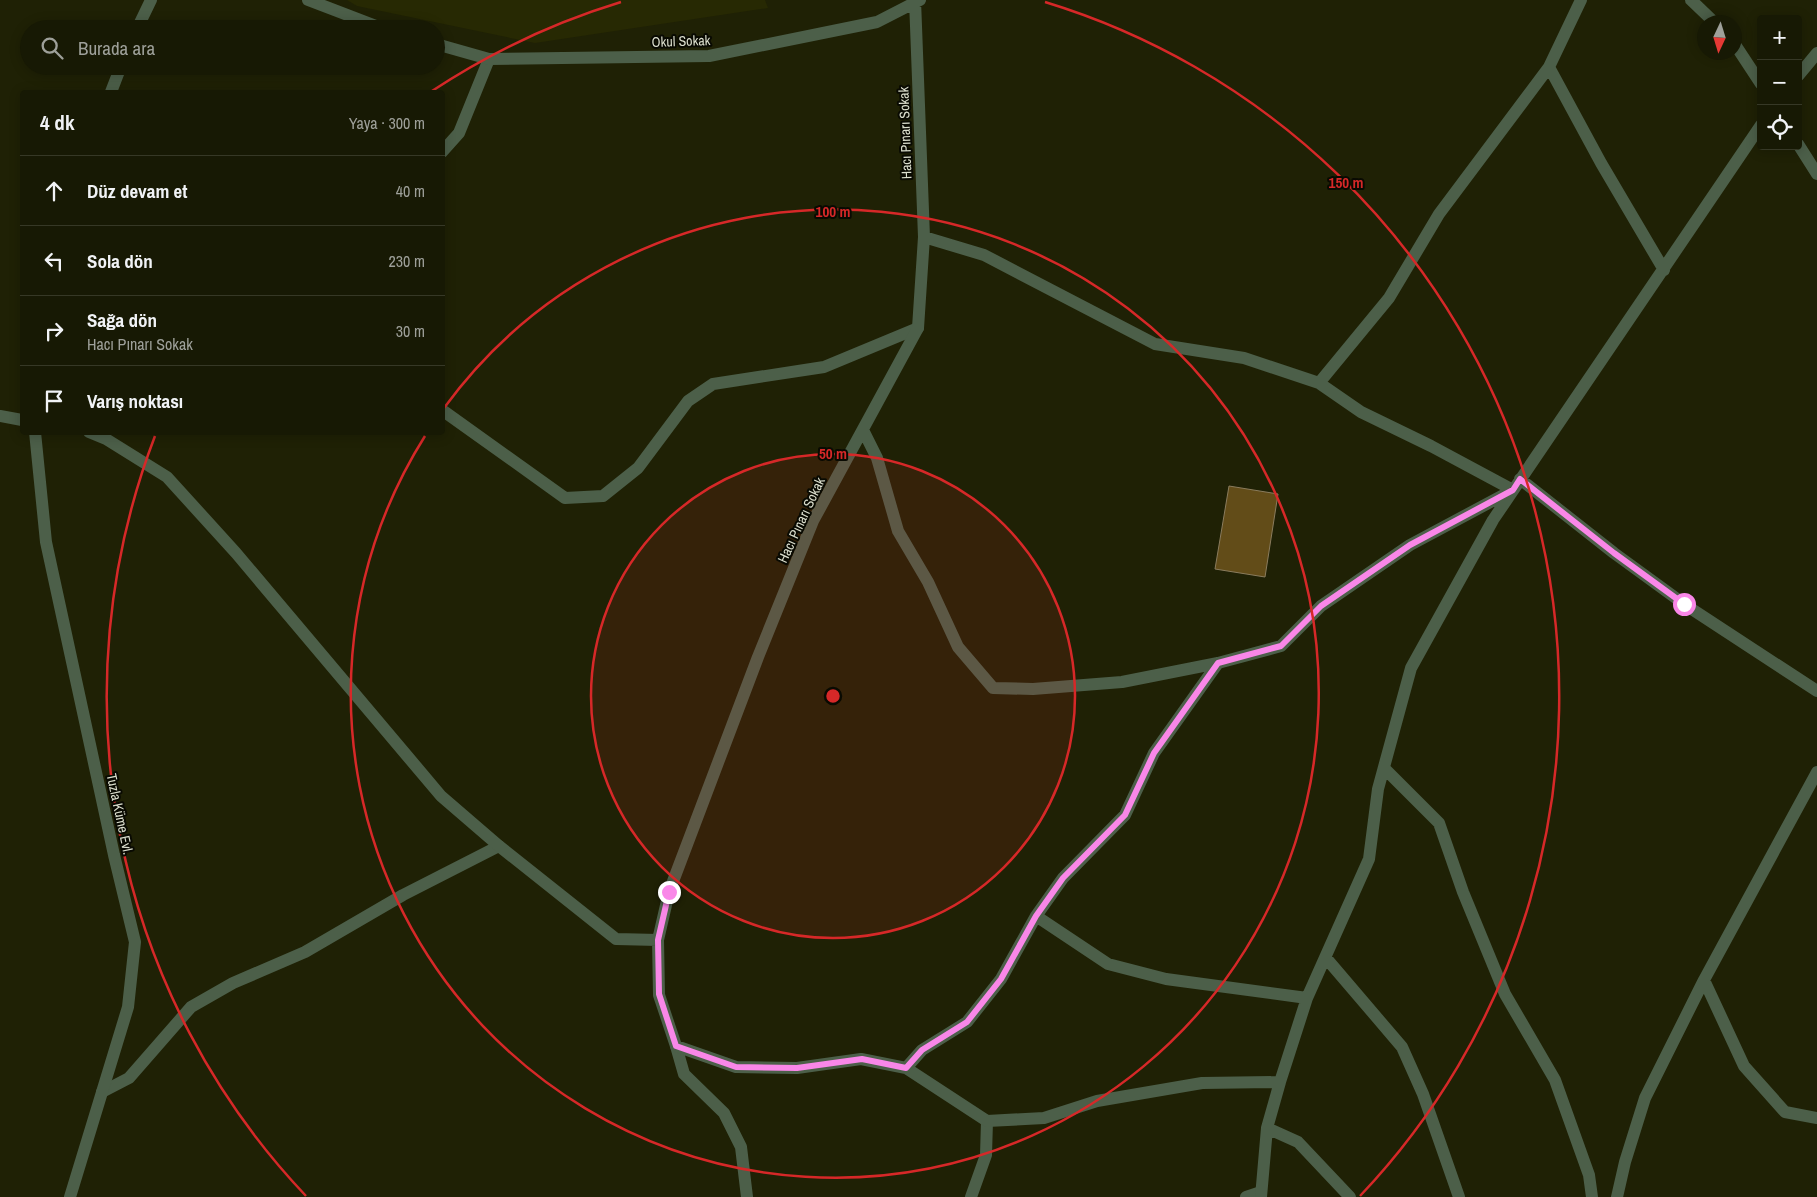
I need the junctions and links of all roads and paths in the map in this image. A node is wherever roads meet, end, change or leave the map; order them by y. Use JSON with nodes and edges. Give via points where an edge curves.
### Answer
{"nodes":[{"id":1,"x":151,"y":0,"type":"edge"},
{"id":2,"x":308,"y":0,"type":"edge"},
{"id":3,"x":1581,"y":0,"type":"edge"},
{"id":4,"x":1691,"y":0,"type":"edge"},
{"id":5,"x":917,"y":1,"type":"edge"},
{"id":6,"x":1707,"y":15,"type":"edge"},
{"id":7,"x":141,"y":20,"type":"edge"},
{"id":8,"x":360,"y":20,"type":"edge"},
{"id":9,"x":445,"y":47,"type":"edge"},
{"id":10,"x":1817,"y":53,"type":"edge"},
{"id":11,"x":1742,"y":55,"type":"edge"},
{"id":12,"x":489,"y":59,"type":"junction"},
{"id":13,"x":1550,"y":68,"type":"junction"},
{"id":14,"x":1802,"y":71,"type":"edge"},
{"id":15,"x":118,"y":75,"type":"edge"},
{"id":16,"x":1757,"y":78,"type":"edge"},
{"id":17,"x":112,"y":90,"type":"edge"},
{"id":18,"x":1757,"y":131,"type":"edge"},
{"id":19,"x":445,"y":149,"type":"edge"},
{"id":20,"x":1802,"y":150,"type":"edge"},
{"id":21,"x":1817,"y":174,"type":"edge"},
{"id":22,"x":924,"y":237,"type":"junction"},
{"id":23,"x":1664,"y":270,"type":"junction"},
{"id":24,"x":918,"y":328,"type":"junction"},
{"id":25,"x":1319,"y":383,"type":"junction"},
{"id":26,"x":445,"y":412,"type":"edge"},
{"id":27,"x":0,"y":416,"type":"edge"},
{"id":28,"x":20,"y":420,"type":"edge"},
{"id":29,"x":863,"y":430,"type":"junction"},
{"id":30,"x":35,"y":435,"type":"edge"},
{"id":31,"x":96,"y":435,"type":"edge"},
{"id":32,"x":1517,"y":484,"type":"junction"},
{"id":33,"x":1218,"y":663,"type":"junction"},
{"id":34,"x":1817,"y":692,"type":"edge"},
{"id":35,"x":1384,"y":768,"type":"junction"},
{"id":36,"x":1817,"y":772,"type":"edge"},
{"id":37,"x":499,"y":846,"type":"junction"},
{"id":38,"x":1036,"y":916,"type":"junction"},
{"id":39,"x":658,"y":940,"type":"junction"},
{"id":40,"x":1326,"y":958,"type":"junction"},
{"id":41,"x":1704,"y":980,"type":"junction"},
{"id":42,"x":1307,"y":998,"type":"junction"},
{"id":43,"x":676,"y":1046,"type":"junction"},
{"id":44,"x":906,"y":1068,"type":"junction"},
{"id":45,"x":1280,"y":1082,"type":"junction"},
{"id":46,"x":102,"y":1092,"type":"junction"},
{"id":47,"x":1817,"y":1118,"type":"edge"},
{"id":48,"x":987,"y":1122,"type":"junction"},
{"id":49,"x":1267,"y":1128,"type":"junction"},
{"id":50,"x":1261,"y":1195,"type":"edge"},
{"id":51,"x":70,"y":1197,"type":"edge"},
{"id":52,"x":747,"y":1197,"type":"edge"},
{"id":53,"x":971,"y":1197,"type":"edge"},
{"id":54,"x":1246,"y":1197,"type":"edge"},
{"id":55,"x":1350,"y":1197,"type":"edge"},
{"id":56,"x":1459,"y":1197,"type":"edge"},
{"id":57,"x":1592,"y":1197,"type":"edge"},
{"id":58,"x":1617,"y":1197,"type":"edge"}],
"edges":[{"from":1,"to":7,"type":"street"},
{"from":2,"to":8,"type":"street"},
{"from":3,"to":13,"type":"street"},
{"from":4,"to":6,"type":"street"},
{"from":5,"to":12,"type":"street","name":"Okul Sokak","via":[[877,22],[709,56]]},
{"from":5,"to":22,"type":"street","name":"Hacı Pınarı Sokak"},
{"from":9,"to":12,"type":"street","name":"Okul Sokak"},
{"from":10,"to":14,"type":"street"},
{"from":11,"to":16,"type":"street"},
{"from":12,"to":19,"type":"street","via":[[459,134]]},
{"from":13,"to":23,"type":"street"},
{"from":13,"to":25,"type":"street","via":[[1439,214],[1389,298]]},
{"from":15,"to":17,"type":"street"},
{"from":18,"to":23,"type":"street"},
{"from":20,"to":21,"type":"street"},
{"from":22,"to":24,"type":"street","name":"Hacı Pınarı Sokak"},
{"from":22,"to":25,"type":"street","via":[[984,255],[1155,344],[1244,358]]},
{"from":23,"to":32,"type":"street"},
{"from":24,"to":26,"type":"street","via":[[824,367],[713,384],[688,401],[638,468],[603,496],[566,498]]},
{"from":24,"to":29,"type":"street","name":"Hacı Pınarı Sokak"},
{"from":25,"to":32,"type":"street","via":[[1362,412]]},
{"from":27,"to":28,"type":"street"},
{"from":29,"to":33,"type":"street","via":[[877,458],[898,531],[928,582],[958,647],[993,688],[1033,689],[1122,682]]},
{"from":29,"to":39,"type":"street","name":"Hacı Pınarı Sokak","via":[[813,522],[762,648],[669,892]]},
{"from":30,"to":46,"type":"street","name":"Tuzla Küme Evl.","via":[[46,542],[135,942],[128,1007]]},
{"from":31,"to":37,"type":"street","via":[[166,477],[236,553],[441,796]]},
{"from":32,"to":33,"type":"street","via":[[1410,545],[1321,606],[1281,646]]},
{"from":32,"to":34,"type":"street","via":[[1684,604]]},
{"from":32,"to":35,"type":"street","via":[[1493,520],[1411,668]]},
{"from":33,"to":38,"type":"street","via":[[1154,753],[1125,815],[1063,878]]},
{"from":35,"to":40,"type":"street","via":[[1378,789],[1369,859]]},
{"from":35,"to":57,"type":"street","via":[[1439,823],[1505,994],[1555,1080],[1589,1175]]},
{"from":36,"to":41,"type":"street"},
{"from":37,"to":39,"type":"street","via":[[616,939]]},
{"from":37,"to":46,"type":"street","via":[[403,895],[305,952],[233,983],[191,1007],[129,1078]]},
{"from":38,"to":42,"type":"street","via":[[1108,964],[1166,979]]},
{"from":38,"to":44,"type":"street","via":[[1001,979],[967,1022],[922,1050]]},
{"from":39,"to":43,"type":"street","name":"Hacı Pınarı Sokak","via":[[659,994]]},
{"from":40,"to":42,"type":"street"},
{"from":40,"to":56,"type":"street","via":[[1402,1047],[1423,1094]]},
{"from":41,"to":47,"type":"street","via":[[1744,1066],[1785,1112]]},
{"from":41,"to":58,"type":"street","via":[[1646,1098]]},
{"from":42,"to":45,"type":"street"},
{"from":43,"to":44,"type":"street","via":[[736,1067],[797,1068],[862,1059]]},
{"from":43,"to":52,"type":"street","name":"Hacı Pınarı Sokak","via":[[684,1074],[724,1113],[741,1147]]},
{"from":44,"to":48,"type":"street"},
{"from":45,"to":48,"type":"street","via":[[1202,1083],[1097,1101],[1044,1118]]},
{"from":45,"to":49,"type":"street"},
{"from":46,"to":51,"type":"street","name":"Tuzla Küme Evl."},
{"from":48,"to":53,"type":"street","via":[[986,1155]]},
{"from":49,"to":50,"type":"street"},
{"from":49,"to":55,"type":"street","via":[[1298,1142]]},
{"from":50,"to":54,"type":"street"}]}
